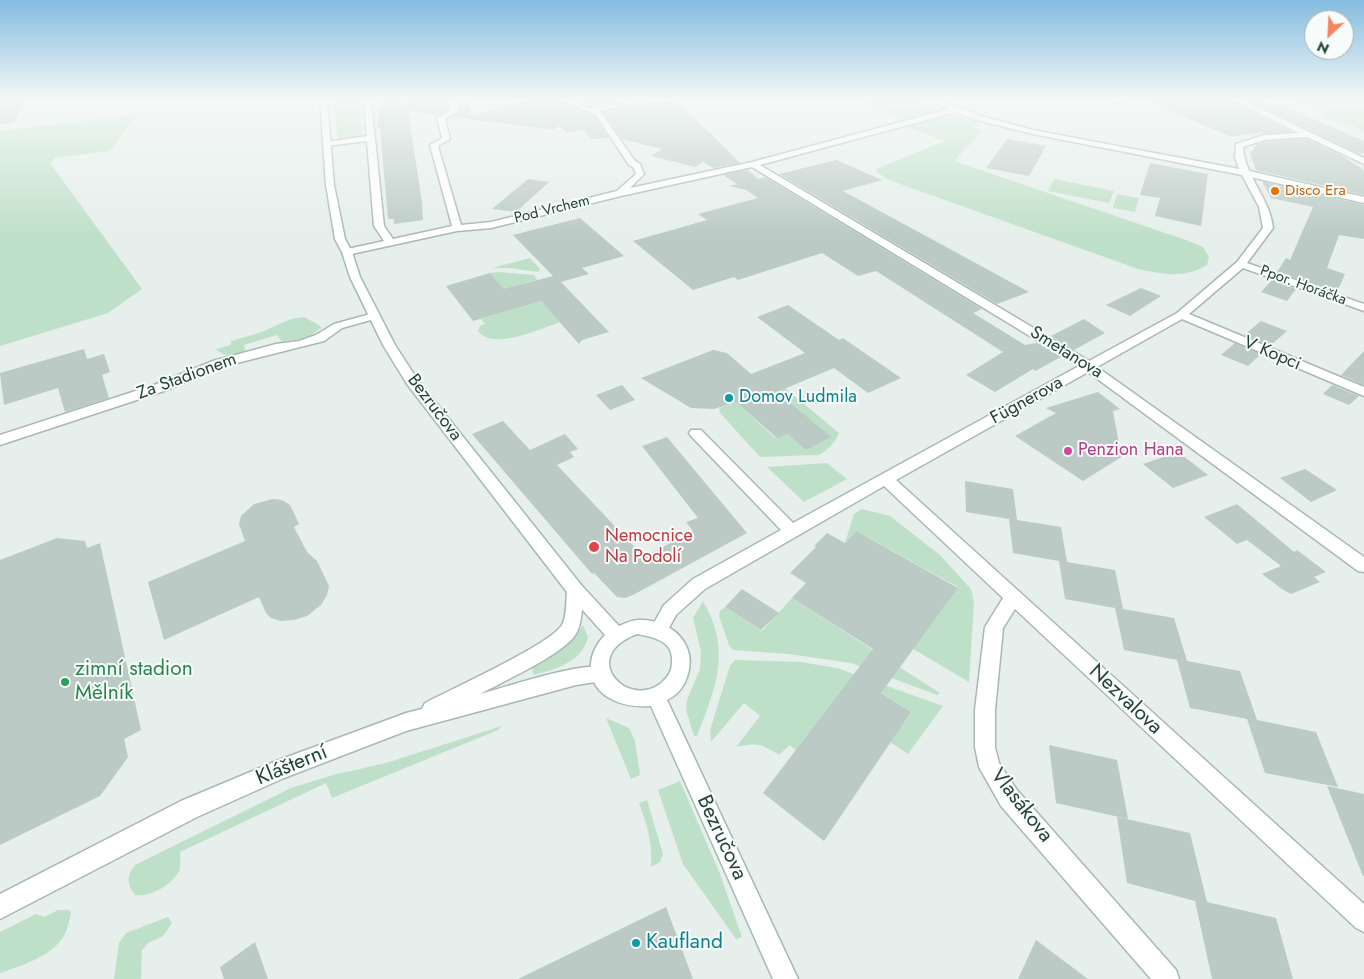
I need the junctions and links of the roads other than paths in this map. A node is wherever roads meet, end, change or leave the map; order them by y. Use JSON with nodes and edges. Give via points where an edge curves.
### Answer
{"nodes":[{"id":1,"x":327,"y":146,"type":"edge"},
{"id":2,"x":373,"y":146,"type":"edge"},
{"id":3,"x":434,"y":146,"type":"edge"},
{"id":4,"x":619,"y":146,"type":"edge"},
{"id":5,"x":821,"y":146,"type":"edge"},
{"id":6,"x":1104,"y":146,"type":"edge"},
{"id":7,"x":1239,"y":146,"type":"edge"},
{"id":8,"x":1333,"y":146,"type":"edge"},
{"id":9,"x":1364,"y":161,"type":"edge"},
{"id":10,"x":753,"y":164,"type":"junction"},
{"id":11,"x":1245,"y":173,"type":"junction"},
{"id":12,"x":621,"y":193,"type":"junction"},
{"id":13,"x":1364,"y":200,"type":"edge"},
{"id":14,"x":457,"y":228,"type":"junction"},
{"id":15,"x":391,"y":243,"type":"junction"},
{"id":16,"x":347,"y":252,"type":"junction"},
{"id":17,"x":1242,"y":264,"type":"junction"},
{"id":18,"x":1364,"y":308,"type":"edge"},
{"id":19,"x":1181,"y":315,"type":"junction"},
{"id":20,"x":374,"y":316,"type":"junction"},
{"id":21,"x":1089,"y":367,"type":"junction"},
{"id":22,"x":1364,"y":392,"type":"edge"},
{"id":23,"x":696,"y":433,"type":"dead end"},
{"id":24,"x":0,"y":440,"type":"edge"},
{"id":25,"x":886,"y":479,"type":"junction"},
{"id":26,"x":790,"y":532,"type":"junction"},
{"id":27,"x":1364,"y":566,"type":"edge"},
{"id":28,"x":576,"y":591,"type":"junction"},
{"id":29,"x":1013,"y":597,"type":"junction"},
{"id":30,"x":659,"y":630,"type":"junction"},
{"id":31,"x":616,"y":635,"type":"junction"},
{"id":32,"x":601,"y":674,"type":"junction"},
{"id":33,"x":656,"y":696,"type":"junction"},
{"id":34,"x":406,"y":722,"type":"junction"},
{"id":35,"x":0,"y":907,"type":"edge"},
{"id":36,"x":1364,"y":920,"type":"edge"},
{"id":37,"x":786,"y":979,"type":"edge"},
{"id":38,"x":1167,"y":979,"type":"edge"}],
"edges":[{"from":1,"to":16,"type":"street","name":"Bezručova","via":[[334,213],[340,239]]},
{"from":2,"to":15,"type":"street","via":[[379,226]]},
{"from":3,"to":14,"type":"street"},
{"from":4,"to":12,"type":"street","via":[[640,174]]},
{"from":5,"to":10,"type":"street","name":"Pod Vrchem"},
{"from":6,"to":11,"type":"street"},
{"from":7,"to":11,"type":"street","name":"Fügnerova"},
{"from":8,"to":9,"type":"street"},
{"from":10,"to":12,"type":"street","name":"Pod Vrchem"},
{"from":10,"to":21,"type":"street","name":"Smetanova"},
{"from":11,"to":13,"type":"street"},
{"from":11,"to":17,"type":"street","name":"Fügnerova","via":[[1266,213],[1268,228]]},
{"from":12,"to":14,"type":"street","name":"Pod Vrchem","via":[[491,225]]},
{"from":14,"to":15,"type":"street","name":"Pod Vrchem"},
{"from":15,"to":16,"type":"street","name":"Pod Vrchem"},
{"from":16,"to":20,"type":"street","name":"Bezručova"},
{"from":17,"to":18,"type":"street","name":"Ppor. Horáčka"},
{"from":17,"to":19,"type":"street","name":"Fügnerova"},
{"from":19,"to":21,"type":"street","name":"Fügnerova"},
{"from":19,"to":22,"type":"street","name":"V Kopci"},
{"from":20,"to":24,"type":"street","name":"Za Stadionem","via":[[338,326],[320,338],[217,364],[159,388]]},
{"from":20,"to":28,"type":"street","name":"Bezručova","via":[[412,381]]},
{"from":21,"to":25,"type":"street","name":"Fügnerova"},
{"from":21,"to":27,"type":"street","name":"Smetanova"},
{"from":23,"to":26,"type":"street"},
{"from":25,"to":26,"type":"street","name":"Fügnerova"},
{"from":25,"to":29,"type":"street","name":"Nezvalova"},
{"from":26,"to":30,"type":"street","name":"Fügnerova","via":[[699,584],[670,610]]},
{"from":28,"to":31,"type":"street","name":"Bezručova"},
{"from":28,"to":34,"type":"street","via":[[572,621],[560,638],[523,662]]},
{"from":29,"to":36,"type":"street","name":"Nezvalova"},
{"from":29,"to":38,"type":"street","name":"Vlasákova","via":[[994,627],[985,710],[985,747],[989,767],[1010,798]]},
{"from":30,"to":31,"type":"street","via":[[637,627]]},
{"from":30,"to":33,"type":"street","via":[[676,642],[683,661],[676,682]]},
{"from":31,"to":32,"type":"street","via":[[600,656]]},
{"from":32,"to":33,"type":"street","via":[[618,694],[637,699]]},
{"from":32,"to":34,"type":"street","name":"Klášterní","via":[[576,677]]},
{"from":33,"to":37,"type":"street","name":"Bezručova"},
{"from":34,"to":35,"type":"street","name":"Klášterní","via":[[279,770],[189,809]]}]}
